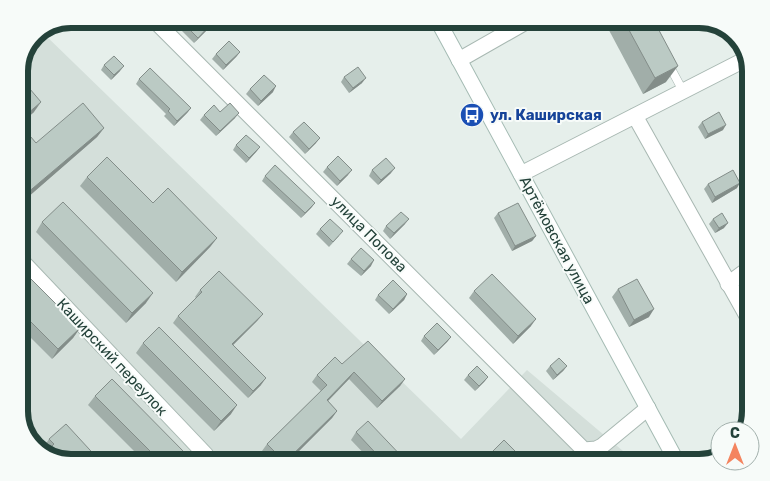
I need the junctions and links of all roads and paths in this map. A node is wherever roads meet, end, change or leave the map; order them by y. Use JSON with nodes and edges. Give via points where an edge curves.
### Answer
{"nodes":[{"id":1,"x":162,"y":28,"type":"edge"},
{"id":2,"x":442,"y":28,"type":"edge"},
{"id":3,"x":511,"y":28,"type":"edge"},
{"id":4,"x":666,"y":59,"type":"edge"},
{"id":5,"x":459,"y":60,"type":"junction"},
{"id":6,"x":741,"y":62,"type":"edge"},
{"id":7,"x":683,"y":91,"type":"junction"},
{"id":8,"x":635,"y":116,"type":"junction"},
{"id":9,"x":521,"y":174,"type":"junction"},
{"id":10,"x":28,"y":268,"type":"edge"},
{"id":11,"x":742,"y":274,"type":"edge"},
{"id":12,"x":728,"y":284,"type":"junction"},
{"id":13,"x":742,"y":308,"type":"edge"},
{"id":14,"x":648,"y":408,"type":"junction"},
{"id":15,"x":204,"y":454,"type":"edge"},
{"id":16,"x":584,"y":454,"type":"edge"},
{"id":17,"x":589,"y":454,"type":"edge"},
{"id":18,"x":673,"y":454,"type":"edge"}],
"edges":[{"from":1,"to":16,"type":"street","name":"улица Попова"},
{"from":2,"to":5,"type":"street","name":"Артёмовская улица"},
{"from":3,"to":5,"type":"street"},
{"from":4,"to":7,"type":"lane"},
{"from":5,"to":9,"type":"street","name":"Артёмовская улица"},
{"from":6,"to":7,"type":"street"},
{"from":7,"to":8,"type":"street"},
{"from":8,"to":9,"type":"street"},
{"from":8,"to":12,"type":"street"},
{"from":9,"to":14,"type":"street","name":"Артёмовская улица"},
{"from":10,"to":15,"type":"street","name":"Каширский переулок"},
{"from":11,"to":12,"type":"street"},
{"from":12,"to":13,"type":"street"},
{"from":14,"to":17,"type":"street"},
{"from":14,"to":18,"type":"street","name":"Артёмовская улица"}]}
